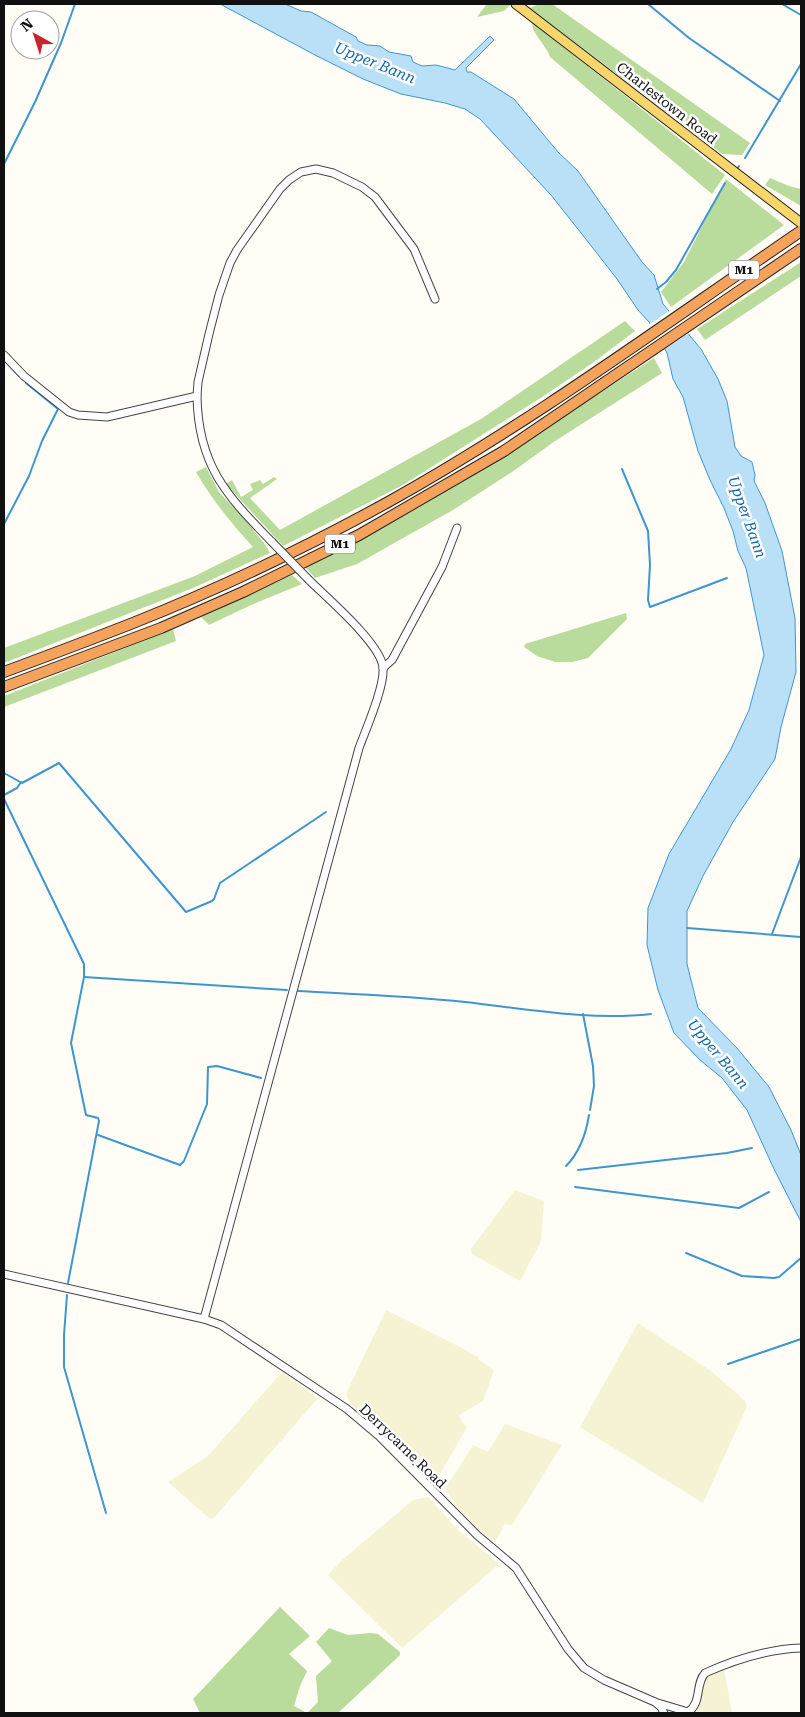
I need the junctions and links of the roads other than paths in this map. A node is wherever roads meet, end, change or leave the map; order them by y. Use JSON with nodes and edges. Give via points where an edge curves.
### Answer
{"nodes":[{"id":1,"x":516,"y":4,"type":"edge"},
{"id":2,"x":801,"y":223,"type":"edge"},
{"id":3,"x":801,"y":231,"type":"edge"},
{"id":4,"x":801,"y":249,"type":"edge"},
{"id":5,"x":435,"y":299,"type":"dead end"},
{"id":6,"x":4,"y":354,"type":"edge"},
{"id":7,"x":197,"y":396,"type":"junction"},
{"id":8,"x":457,"y":528,"type":"dead end"},
{"id":9,"x":383,"y":668,"type":"junction"},
{"id":10,"x":4,"y":672,"type":"edge"},
{"id":11,"x":4,"y":687,"type":"edge"},
{"id":12,"x":4,"y":1274,"type":"edge"},
{"id":13,"x":204,"y":1319,"type":"junction"},
{"id":14,"x":801,"y":1648,"type":"edge"},
{"id":15,"x":655,"y":1702,"type":"junction"},
{"id":16,"x":664,"y":1713,"type":"edge"}],
"edges":[{"from":1,"to":2,"type":"main road","name":"Charlestown Road"},
{"from":3,"to":10,"type":"highway","number":"M1","via":[[472,452],[392,500],[250,573]]},
{"from":4,"to":11,"type":"highway","number":"M1","via":[[504,450],[359,534],[243,592],[161,628]]},
{"from":5,"to":7,"type":"street","via":[[414,249],[375,197],[333,173],[316,169],[301,172],[280,189],[230,263],[209,334]]},
{"from":6,"to":7,"type":"street","via":[[24,376],[68,412],[78,415],[107,417]]},
{"from":7,"to":9,"type":"street","bridge":true,"via":[[201,439],[215,474],[235,502],[272,542],[366,637],[380,655]]},
{"from":8,"to":9,"type":"street","via":[[442,567],[392,660]]},
{"from":9,"to":13,"type":"street"},
{"from":12,"to":13,"type":"street","name":"Derrycarne Road"},
{"from":13,"to":15,"type":"street","name":"Derrycarne Road","via":[[221,1326],[362,1421],[477,1535],[516,1568],[568,1649],[584,1668]]},
{"from":14,"to":15,"type":"street","via":[[768,1652],[705,1673],[696,1705],[688,1712]]},
{"from":15,"to":16,"type":"street","name":"Derrycarne Road"}]}
